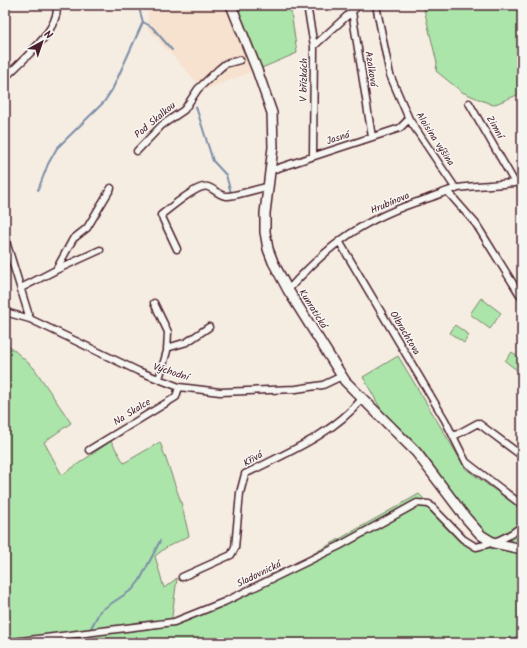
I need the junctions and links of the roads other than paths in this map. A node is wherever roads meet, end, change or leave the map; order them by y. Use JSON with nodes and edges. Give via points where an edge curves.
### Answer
{"nodes":[{"id":1,"x":57,"y":5,"type":"edge"},
{"id":2,"x":231,"y":5,"type":"edge"},
{"id":3,"x":307,"y":5,"type":"edge"},
{"id":4,"x":359,"y":5,"type":"edge"},
{"id":5,"x":376,"y":5,"type":"edge"},
{"id":6,"x":352,"y":8,"type":"edge"},
{"id":7,"x":314,"y":46,"type":"junction"},
{"id":8,"x":240,"y":60,"type":"dead end"},
{"id":9,"x":5,"y":78,"type":"edge"},
{"id":10,"x":469,"y":103,"type":"dead end"},
{"id":11,"x":409,"y":119,"type":"junction"},
{"id":12,"x":372,"y":137,"type":"junction"},
{"id":13,"x":137,"y":151,"type":"dead end"},
{"id":14,"x":313,"y":156,"type":"junction"},
{"id":15,"x":269,"y":171,"type":"junction"},
{"id":16,"x":522,"y":182,"type":"edge"},
{"id":17,"x":515,"y":183,"type":"junction"},
{"id":18,"x":268,"y":187,"type":"junction"},
{"id":19,"x":111,"y":188,"type":"dead end"},
{"id":20,"x":456,"y":189,"type":"junction"},
{"id":21,"x":448,"y":192,"type":"junction"},
{"id":22,"x":5,"y":238,"type":"edge"},
{"id":23,"x":339,"y":241,"type":"junction"},
{"id":24,"x":177,"y":249,"type":"dead end"},
{"id":25,"x":100,"y":250,"type":"dead end"},
{"id":26,"x":56,"y":270,"type":"junction"},
{"id":27,"x":21,"y":288,"type":"junction"},
{"id":28,"x":288,"y":290,"type":"junction"},
{"id":29,"x":522,"y":298,"type":"edge"},
{"id":30,"x":154,"y":303,"type":"dead end"},
{"id":31,"x":5,"y":312,"type":"edge"},
{"id":32,"x":30,"y":319,"type":"junction"},
{"id":33,"x":209,"y":327,"type":"dead end"},
{"id":34,"x":167,"y":348,"type":"junction"},
{"id":35,"x":342,"y":376,"type":"junction"},
{"id":36,"x":159,"y":379,"type":"junction"},
{"id":37,"x":179,"y":387,"type":"junction"},
{"id":38,"x":362,"y":399,"type":"junction"},
{"id":39,"x":454,"y":436,"type":"junction"},
{"id":40,"x":89,"y":450,"type":"dead end"},
{"id":41,"x":522,"y":456,"type":"edge"},
{"id":42,"x":522,"y":505,"type":"edge"},
{"id":43,"x":522,"y":526,"type":"edge"},
{"id":44,"x":494,"y":543,"type":"junction"},
{"id":45,"x":522,"y":549,"type":"edge"},
{"id":46,"x":182,"y":577,"type":"dead end"},
{"id":47,"x":5,"y":643,"type":"edge"}],
"edges":[{"from":1,"to":9,"type":"street","via":[[54,25]]},
{"from":2,"to":15,"type":"street","name":"Kunratická","via":[[272,113],[273,133]]},
{"from":3,"to":7,"type":"street","name":"V břízkách"},
{"from":4,"to":6,"type":"street"},
{"from":5,"to":11,"type":"street","name":"Aloisina výšina","via":[[390,75]]},
{"from":6,"to":7,"type":"street"},
{"from":6,"to":12,"type":"street","name":"Azalková"},
{"from":7,"to":14,"type":"street","name":"V břízkách"},
{"from":8,"to":13,"type":"street","name":"Pod Skalkou","via":[[225,64],[219,69],[198,89],[184,110],[162,125]]},
{"from":10,"to":17,"type":"street","name":"Zimní"},
{"from":11,"to":12,"type":"street","name":"Jasná","via":[[400,128]]},
{"from":11,"to":20,"type":"street","name":"Aloisina výšina"},
{"from":12,"to":14,"type":"street","name":"Jasná"},
{"from":14,"to":15,"type":"street","name":"Jasná"},
{"from":15,"to":18,"type":"street","name":"Kunratická"},
{"from":16,"to":17,"type":"street","name":"Hrubínova"},
{"from":17,"to":20,"type":"street","name":"Hrubínova"},
{"from":18,"to":24,"type":"street","via":[[228,196],[202,186],[183,198],[161,215]]},
{"from":18,"to":28,"type":"street","name":"Kunratická","via":[[265,232],[268,249]]},
{"from":19,"to":26,"type":"street","via":[[87,228],[73,239]]},
{"from":20,"to":21,"type":"street","name":"Hrubínova"},
{"from":21,"to":23,"type":"street","name":"Hrubínova","via":[[399,208]]},
{"from":21,"to":29,"type":"street","via":[[476,224]]},
{"from":22,"to":27,"type":"street"},
{"from":23,"to":28,"type":"street","name":"Hrubínova"},
{"from":23,"to":39,"type":"street","name":"Olbrachtova"},
{"from":25,"to":26,"type":"street"},
{"from":26,"to":27,"type":"street"},
{"from":27,"to":32,"type":"street"},
{"from":28,"to":35,"type":"street","name":"Kunratická"},
{"from":30,"to":34,"type":"street","via":[[168,332]]},
{"from":31,"to":32,"type":"street","name":"Východní"},
{"from":32,"to":36,"type":"street","name":"Východní","via":[[83,346]]},
{"from":33,"to":34,"type":"street","via":[[187,342]]},
{"from":34,"to":36,"type":"street"},
{"from":35,"to":37,"type":"street","name":"Východní","via":[[323,386],[296,389],[220,392]]},
{"from":35,"to":38,"type":"street","name":"Kunratická"},
{"from":36,"to":37,"type":"street","name":"Východní"},
{"from":37,"to":40,"type":"street","name":"Na Skalce","via":[[176,397]]},
{"from":38,"to":44,"type":"street","name":"Kunratická","via":[[416,452],[471,524],[486,539]]},
{"from":38,"to":46,"type":"street","name":"Křivá","via":[[344,419],[328,431],[245,474],[240,493],[235,548],[231,555]]},
{"from":39,"to":41,"type":"street","via":[[478,423]]},
{"from":39,"to":42,"type":"street","name":"Olbrachtova","via":[[466,462]]},
{"from":43,"to":44,"type":"street"},
{"from":44,"to":45,"type":"street","name":"Kunratická"},
{"from":44,"to":47,"type":"street","name":"Sladovnická","via":[[476,547],[463,539],[429,504],[417,503],[332,550],[224,602],[174,622]]}]}
